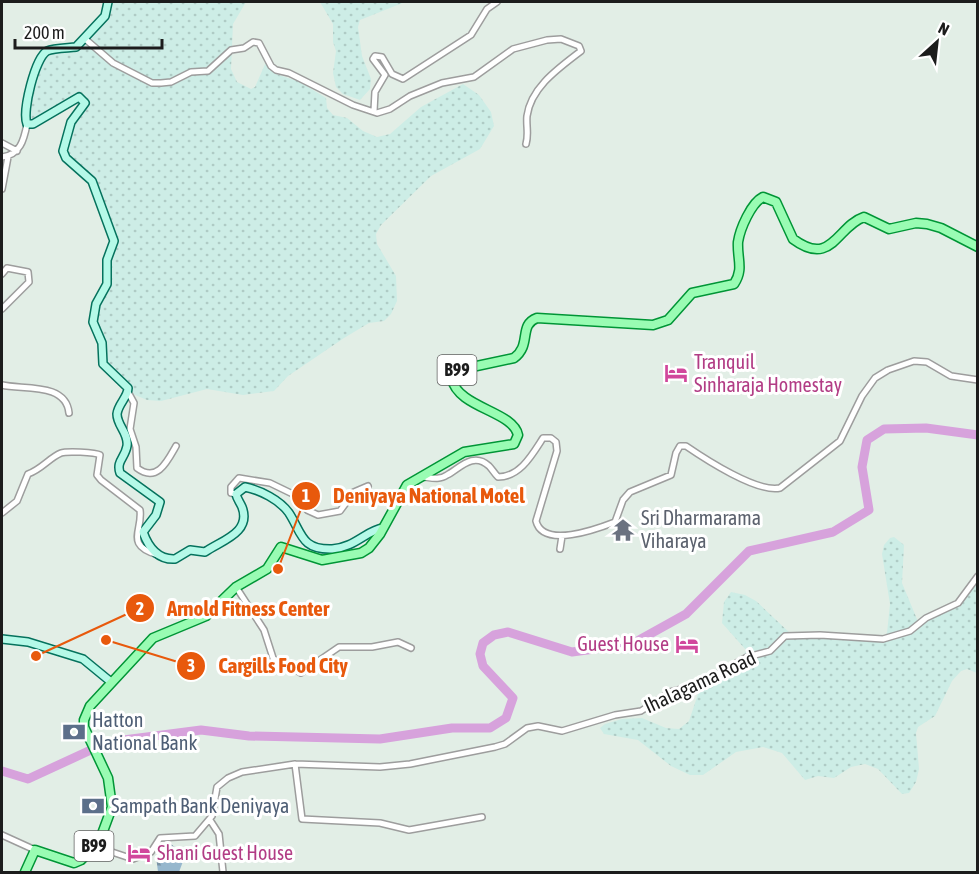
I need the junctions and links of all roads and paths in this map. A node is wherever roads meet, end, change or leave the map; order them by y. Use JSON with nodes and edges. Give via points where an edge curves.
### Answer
{"nodes":[{"id":1,"x":108,"y":2,"type":"edge"},
{"id":2,"x":497,"y":2,"type":"edge"},
{"id":3,"x":84,"y":38,"type":"junction"},
{"id":4,"x":374,"y":111,"type":"junction"},
{"id":5,"x":27,"y":124,"type":"junction"},
{"id":6,"x":2,"y":143,"type":"edge"},
{"id":7,"x":526,"y":144,"type":"dead end"},
{"id":8,"x":17,"y":151,"type":"junction"},
{"id":9,"x":5,"y":157,"type":"edge"},
{"id":10,"x":2,"y":189,"type":"edge"},
{"id":11,"x":978,"y":247,"type":"edge"},
{"id":12,"x":2,"y":274,"type":"edge"},
{"id":13,"x":2,"y":309,"type":"edge"},
{"id":14,"x":978,"y":380,"type":"edge"},
{"id":15,"x":2,"y":385,"type":"edge"},
{"id":16,"x":128,"y":392,"type":"junction"},
{"id":17,"x":69,"y":413,"type":"dead end"},
{"id":18,"x":176,"y":446,"type":"dead end"},
{"id":19,"x":424,"y":477,"type":"junction"},
{"id":20,"x":368,"y":486,"type":"dead end"},
{"id":21,"x":236,"y":494,"type":"junction"},
{"id":22,"x":2,"y":513,"type":"edge"},
{"id":23,"x":383,"y":528,"type":"junction"},
{"id":24,"x":562,"y":536,"type":"junction"},
{"id":25,"x":560,"y":549,"type":"dead end"},
{"id":26,"x":159,"y":555,"type":"junction"},
{"id":27,"x":978,"y":576,"type":"edge"},
{"id":28,"x":236,"y":587,"type":"junction"},
{"id":29,"x":2,"y":639,"type":"edge"},
{"id":30,"x":411,"y":648,"type":"dead end"},
{"id":31,"x":111,"y":682,"type":"junction"},
{"id":32,"x":295,"y":764,"type":"junction"},
{"id":33,"x":482,"y":817,"type":"dead end"},
{"id":34,"x":210,"y":820,"type":"junction"},
{"id":35,"x":2,"y":835,"type":"edge"},
{"id":36,"x":94,"y":846,"type":"junction"},
{"id":37,"x":35,"y":850,"type":"junction"},
{"id":38,"x":25,"y":873,"type":"edge"},
{"id":39,"x":223,"y":873,"type":"edge"}],
"edges":[{"from":1,"to":3,"type":"street","via":[[105,16]]},
{"from":2,"to":4,"type":"street","via":[[487,9],[471,35],[403,79],[392,74],[382,57],[375,56],[373,59],[385,75],[375,92]]},
{"from":3,"to":4,"type":"street","via":[[113,63],[152,83],[171,82],[191,72],[208,71],[231,50],[259,43],[276,70]]},
{"from":3,"to":5,"type":"street","via":[[76,47],[43,55],[26,100]]},
{"from":4,"to":7,"type":"street","via":[[390,110],[410,96],[442,83],[474,77],[513,49],[561,39],[579,46],[581,51],[541,86],[527,116],[530,131]]},
{"from":5,"to":8,"type":"street"},
{"from":5,"to":16,"type":"street","via":[[79,97],[84,99],[71,122],[63,151],[92,181],[114,241],[107,260],[107,284],[96,304],[93,322],[102,343],[103,364],[124,382]]},
{"from":6,"to":8,"type":"street"},
{"from":8,"to":9,"type":"street"},
{"from":9,"to":10,"type":"street"},
{"from":11,"to":19,"type":"main road","number":"B99","via":[[927,224],[889,230],[871,218],[864,218],[829,246],[819,249],[794,239],[776,202],[760,198],[752,207],[739,239],[741,270],[730,286],[692,292],[668,320],[653,325],[537,318],[527,324],[526,344],[514,357],[458,370],[452,379],[456,388],[514,426],[518,435],[511,446],[464,452]]},
{"from":12,"to":13,"type":"street","via":[[7,268],[29,275],[29,282]]},
{"from":14,"to":24,"type":"street","via":[[951,376],[927,362],[914,361],[888,369],[875,378],[862,396],[840,441],[780,488],[751,482],[680,446],[671,475],[630,492],[615,522]]},
{"from":15,"to":17,"type":"street","via":[[40,387],[62,399]]},
{"from":16,"to":18,"type":"street","via":[[134,404],[130,429],[137,468],[144,474],[156,473]]},
{"from":16,"to":26,"type":"street","via":[[117,411],[127,444],[118,468],[160,502],[143,532]]},
{"from":19,"to":23,"type":"main road","number":"B99","via":[[402,491]]},
{"from":19,"to":24,"type":"street","via":[[447,476],[458,465],[471,461],[489,466],[498,477],[508,477],[518,471],[543,438],[551,438],[557,451],[536,521],[545,533]]},
{"from":20,"to":21,"type":"street","via":[[354,492],[340,511],[318,515],[308,510],[303,499],[270,483],[239,478],[231,488]]},
{"from":21,"to":23,"type":"street","via":[[245,487],[272,498],[290,515],[302,539],[315,547],[342,547]]},
{"from":21,"to":26,"type":"street","via":[[243,514],[236,535],[205,552],[190,550],[175,559]]},
{"from":22,"to":26,"type":"street","via":[[17,501],[28,474],[41,470],[62,452],[94,452],[100,455],[97,474],[101,480],[140,510],[137,541],[147,551]]},
{"from":23,"to":28,"type":"main road","number":"B99","via":[[369,549],[332,559],[318,560],[281,547],[267,569]]},
{"from":24,"to":25,"type":"street"},
{"from":27,"to":32,"type":"street","name":"Ihalagama Road","via":[[958,603],[926,618],[910,631],[883,639],[785,636],[770,651],[747,657],[698,686],[670,692],[641,711],[562,731],[527,728],[505,744],[410,764]]},
{"from":28,"to":30,"type":"street","via":[[264,630],[273,658],[302,673],[339,647],[398,642]]},
{"from":28,"to":31,"type":"main road","number":"B99","via":[[201,620],[153,638]]},
{"from":29,"to":31,"type":"street","via":[[84,658]]},
{"from":31,"to":36,"type":"main road","number":"B99","via":[[84,720],[111,786],[112,807]]},
{"from":32,"to":33,"type":"street","via":[[302,819],[380,823],[410,830]]},
{"from":32,"to":34,"type":"street","name":"Ihalagama Road","via":[[242,772],[228,778],[217,787]]},
{"from":34,"to":36,"type":"street","via":[[195,836],[160,838],[151,852],[134,859]]},
{"from":34,"to":39,"type":"street","via":[[219,834]]},
{"from":35,"to":37,"type":"street"},
{"from":36,"to":37,"type":"main road","number":"B99","via":[[74,863]]},
{"from":37,"to":38,"type":"main road"}]}
